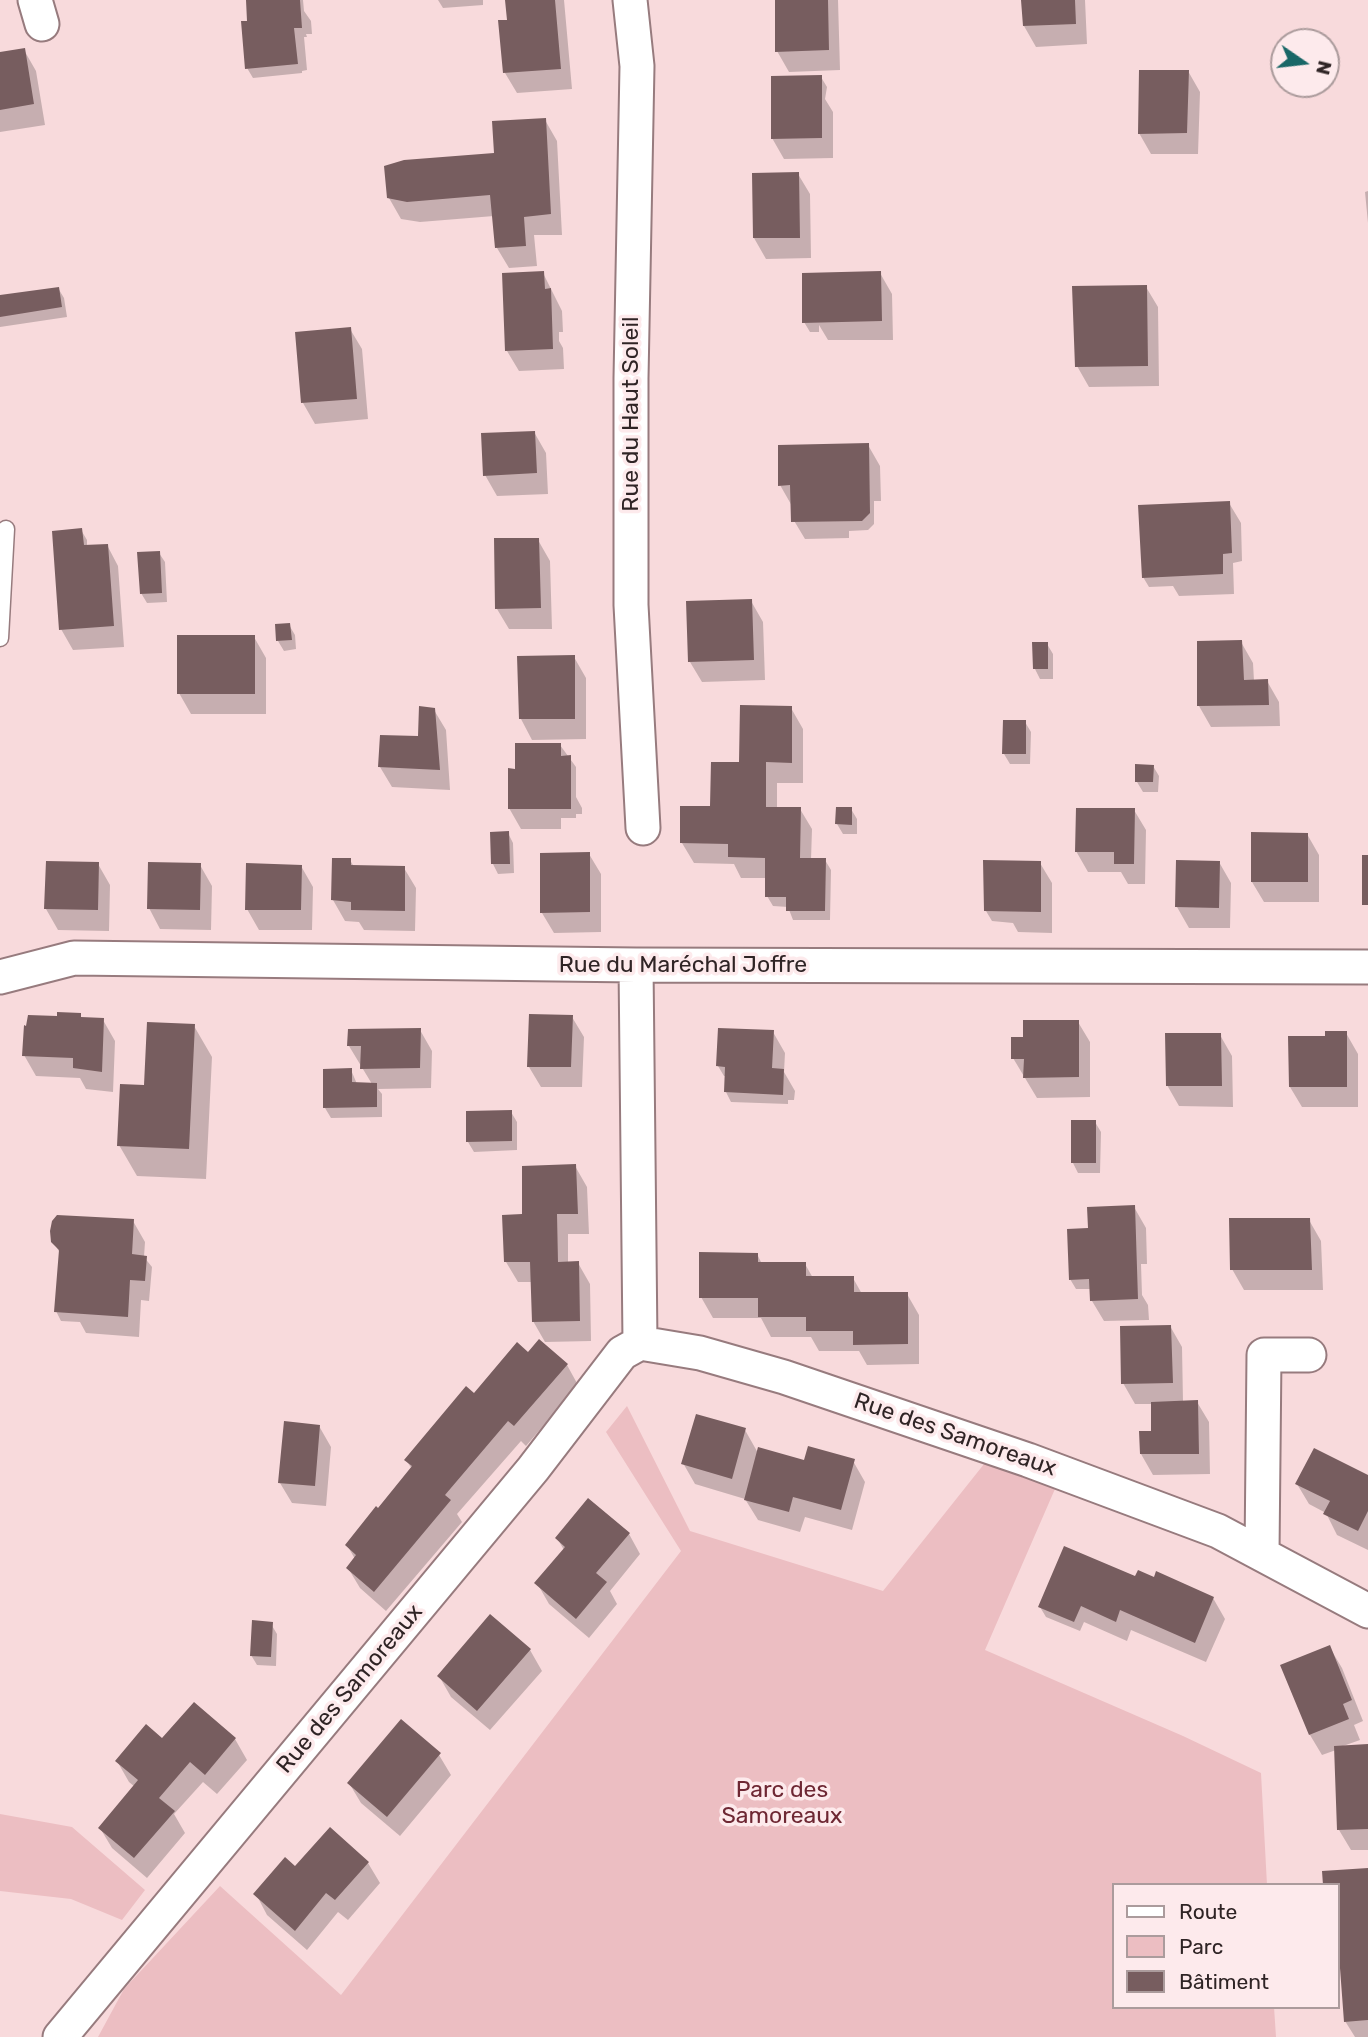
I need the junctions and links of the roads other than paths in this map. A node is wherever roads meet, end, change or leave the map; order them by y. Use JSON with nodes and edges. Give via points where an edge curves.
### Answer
{"nodes":[{"id":1,"x":630,"y":0,"type":"edge"},
{"id":2,"x":6,"y":529,"type":"dead end"},
{"id":3,"x":0,"y":638,"type":"edge"},
{"id":4,"x":643,"y":828,"type":"dead end"},
{"id":5,"x":636,"y":965,"type":"junction"},
{"id":6,"x":1368,"y":967,"type":"edge"},
{"id":7,"x":0,"y":977,"type":"edge"},
{"id":8,"x":640,"y":1343,"type":"junction"},
{"id":9,"x":1309,"y":1355,"type":"dead end"},
{"id":10,"x":1262,"y":1553,"type":"junction"},
{"id":11,"x":1368,"y":1611,"type":"edge"},
{"id":12,"x":60,"y":2037,"type":"edge"}],
"edges":[{"from":1,"to":4,"type":"street","name":"Rue du Haut Soleil","via":[[636,66],[631,604]]},
{"from":2,"to":3,"type":"lane"},
{"from":5,"to":6,"type":"street","name":"Rue du Maréchal Joffre"},
{"from":5,"to":7,"type":"street","name":"Rue du Maréchal Joffre","via":[[74,958]]},
{"from":5,"to":8,"type":"street"},
{"from":8,"to":10,"type":"street","name":"Rue des Samoreaux","via":[[700,1353],[784,1377],[1028,1460],[1218,1531]]},
{"from":8,"to":12,"type":"street","name":"Rue des Samoreaux","via":[[622,1353],[533,1469]]},
{"from":9,"to":10,"type":"street","via":[[1264,1355]]},
{"from":10,"to":11,"type":"street","name":"Rue des Samoreaux"}]}
